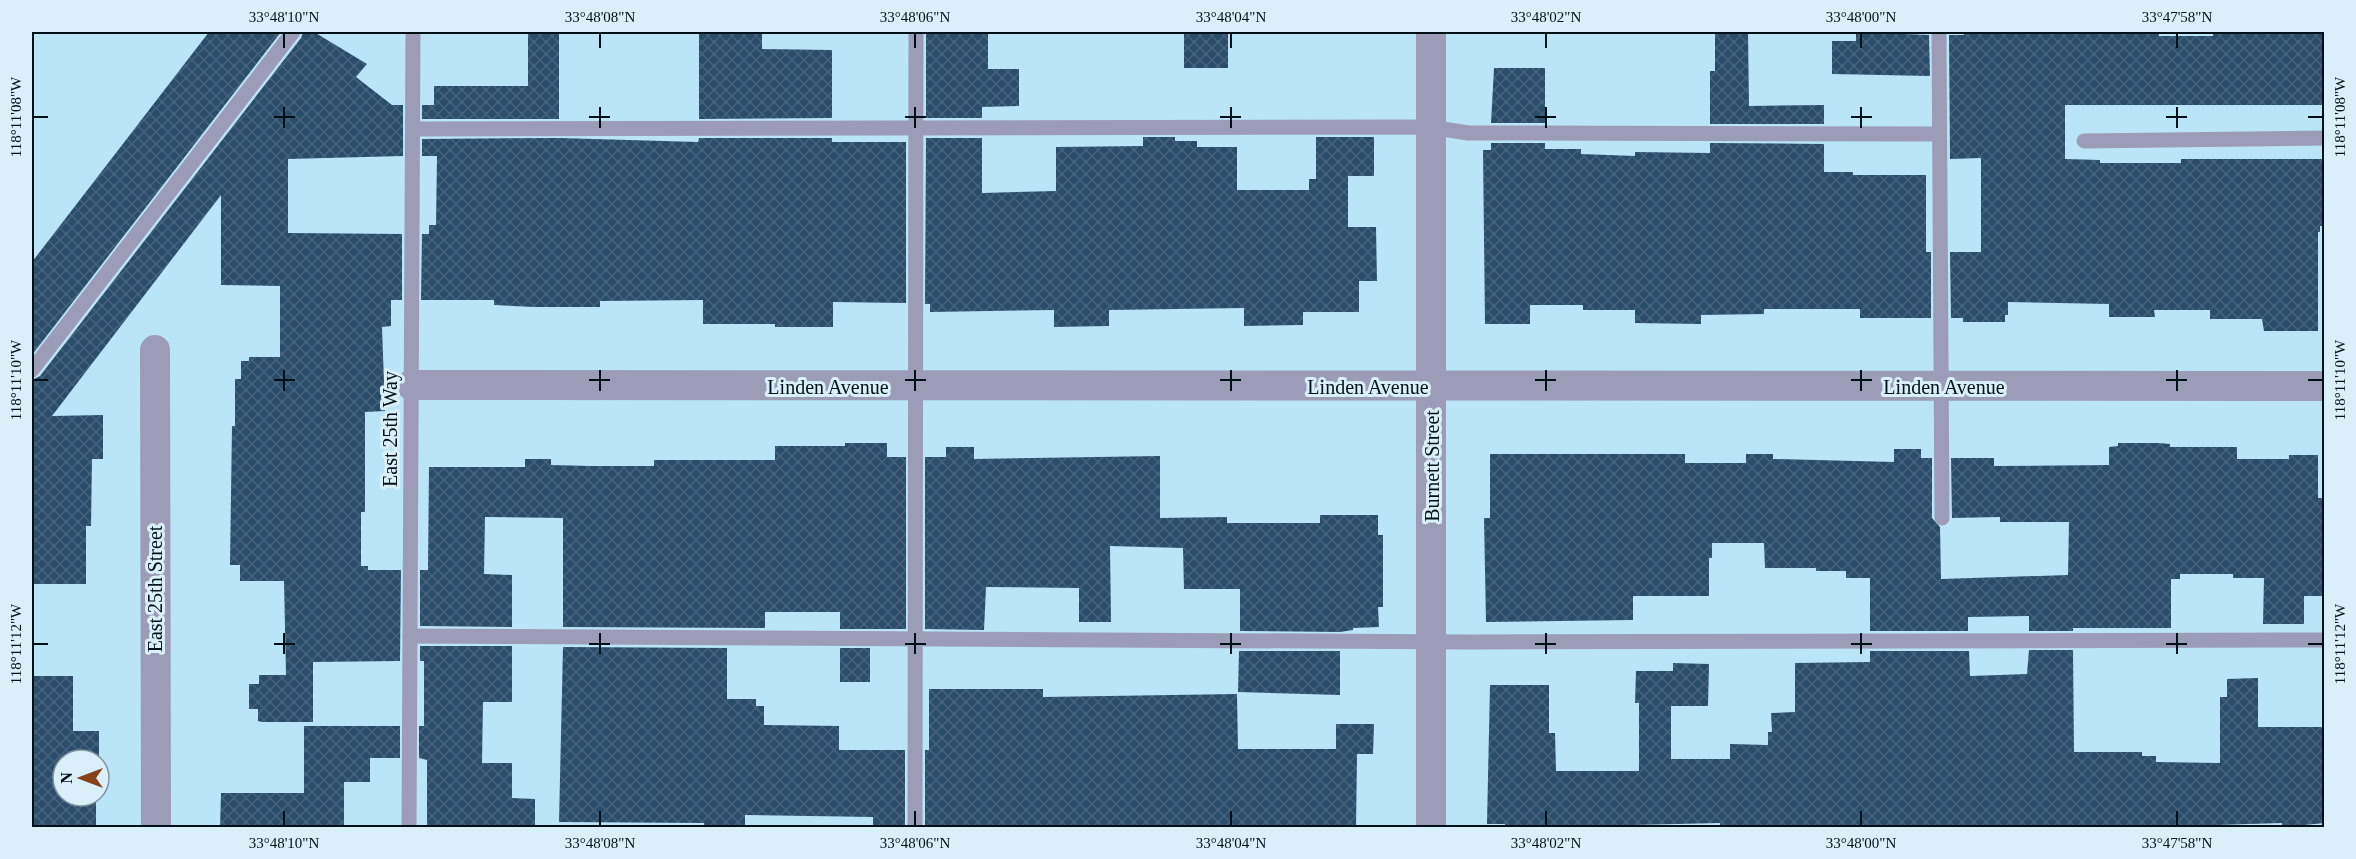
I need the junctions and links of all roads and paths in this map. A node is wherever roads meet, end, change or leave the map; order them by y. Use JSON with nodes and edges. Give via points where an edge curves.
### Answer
{"nodes":[{"id":1,"x":293,"y":32,"type":"edge"},
{"id":2,"x":413,"y":32,"type":"edge"},
{"id":3,"x":916,"y":32,"type":"edge"},
{"id":4,"x":1431,"y":32,"type":"edge"},
{"id":5,"x":1939,"y":32,"type":"edge"},
{"id":6,"x":917,"y":126,"type":"junction"},
{"id":7,"x":1430,"y":127,"type":"junction"},
{"id":8,"x":413,"y":129,"type":"junction"},
{"id":9,"x":1938,"y":134,"type":"junction"},
{"id":10,"x":2325,"y":138,"type":"edge"},
{"id":11,"x":2084,"y":141,"type":"dead end"},
{"id":12,"x":155,"y":350,"type":"dead end"},
{"id":13,"x":32,"y":370,"type":"edge"},
{"id":14,"x":411,"y":385,"type":"junction"},
{"id":15,"x":2325,"y":386,"type":"edge"},
{"id":16,"x":914,"y":387,"type":"junction"},
{"id":17,"x":1432,"y":387,"type":"junction"},
{"id":18,"x":1941,"y":387,"type":"junction"},
{"id":19,"x":1942,"y":518,"type":"dead end"},
{"id":20,"x":410,"y":636,"type":"junction"},
{"id":21,"x":917,"y":639,"type":"junction"},
{"id":22,"x":1432,"y":640,"type":"junction"},
{"id":23,"x":2325,"y":640,"type":"edge"},
{"id":24,"x":156,"y":828,"type":"edge"},
{"id":25,"x":409,"y":828,"type":"edge"},
{"id":26,"x":915,"y":828,"type":"edge"},
{"id":27,"x":1431,"y":828,"type":"edge"}],
"edges":[{"from":1,"to":13,"type":"lane"},
{"from":2,"to":8,"type":"lane","name":"East 25th Way"},
{"from":3,"to":6,"type":"lane"},
{"from":4,"to":7,"type":"street","name":"Burnett Street"},
{"from":5,"to":9,"type":"lane"},
{"from":6,"to":7,"type":"lane"},
{"from":6,"to":8,"type":"lane"},
{"from":6,"to":16,"type":"lane"},
{"from":7,"to":9,"type":"lane","via":[[1468,133]]},
{"from":7,"to":17,"type":"street","name":"Burnett Street"},
{"from":8,"to":14,"type":"lane","name":"East 25th Way"},
{"from":9,"to":18,"type":"lane"},
{"from":10,"to":11,"type":"lane"},
{"from":12,"to":24,"type":"street","name":"East 25th Street"},
{"from":14,"to":16,"type":"street","name":"Linden Avenue"},
{"from":14,"to":20,"type":"lane","name":"East 25th Way"},
{"from":15,"to":18,"type":"street","name":"Linden Avenue"},
{"from":16,"to":17,"type":"street","name":"Linden Avenue"},
{"from":16,"to":21,"type":"lane"},
{"from":17,"to":18,"type":"street","name":"Linden Avenue"},
{"from":17,"to":22,"type":"street","name":"Burnett Street"},
{"from":18,"to":19,"type":"lane"},
{"from":20,"to":21,"type":"lane"},
{"from":20,"to":25,"type":"lane","name":"East 25th Way"},
{"from":21,"to":22,"type":"lane"},
{"from":21,"to":26,"type":"lane"},
{"from":22,"to":23,"type":"lane"},
{"from":22,"to":27,"type":"street","name":"Burnett Street"}]}
